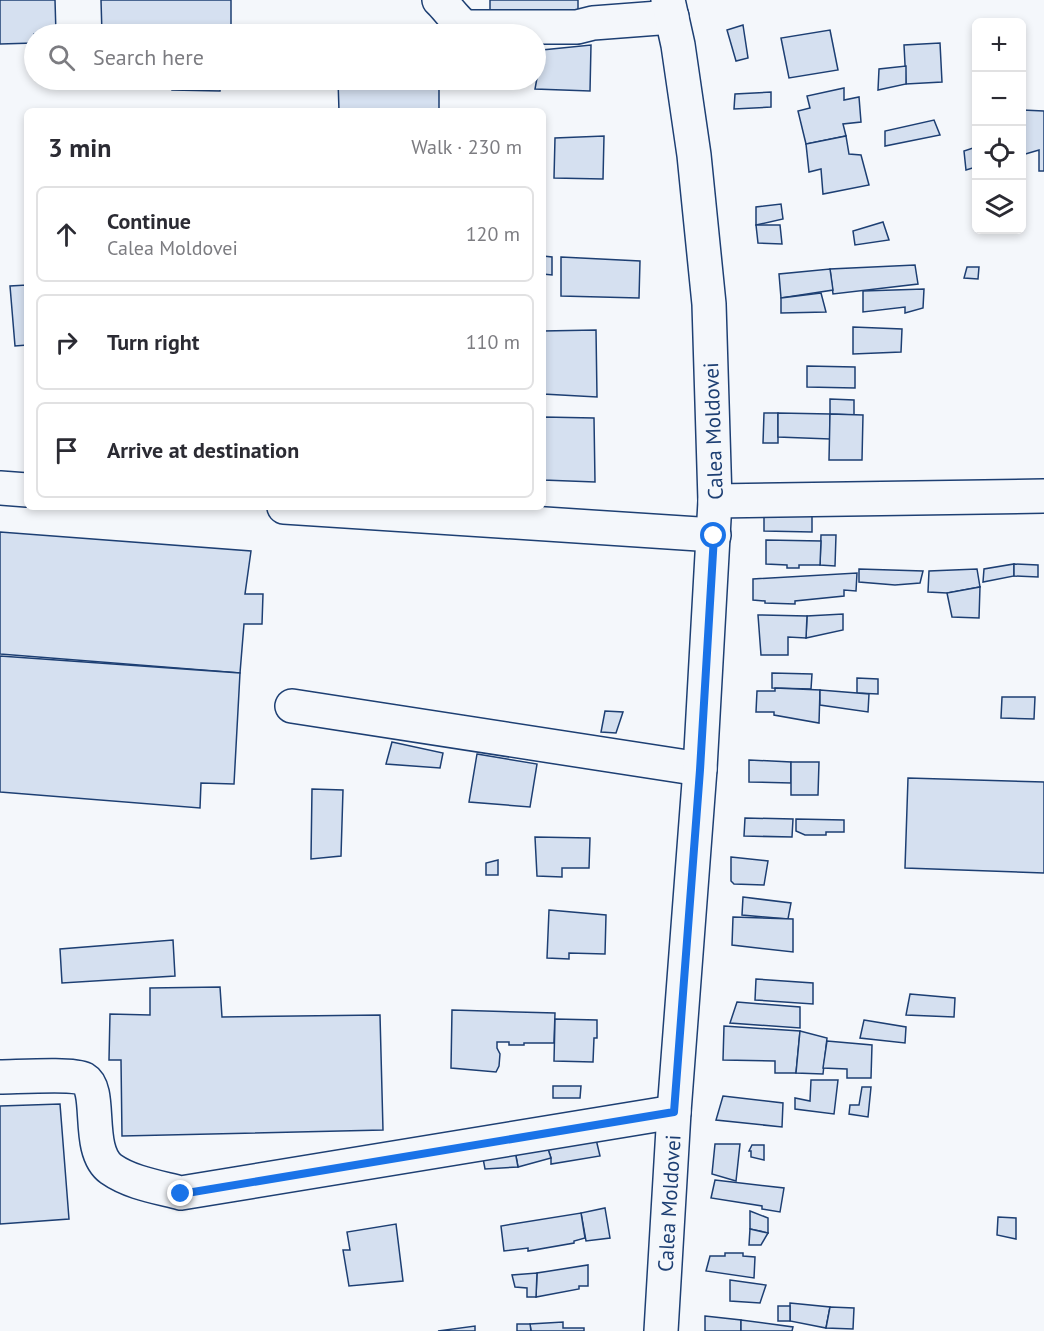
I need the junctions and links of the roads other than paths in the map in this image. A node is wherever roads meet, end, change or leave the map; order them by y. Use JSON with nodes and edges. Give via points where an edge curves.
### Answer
{"nodes":[{"id":1,"x":439,"y":0,"type":"edge"},
{"id":2,"x":670,"y":8,"type":"edge"},
{"id":3,"x":459,"y":24,"type":"edge"},
{"id":4,"x":546,"y":27,"type":"edge"},
{"id":5,"x":0,"y":488,"type":"edge"},
{"id":6,"x":24,"y":490,"type":"edge"},
{"id":7,"x":1044,"y":495,"type":"edge"},
{"id":8,"x":715,"y":501,"type":"junction"},
{"id":9,"x":328,"y":510,"type":"edge"},
{"id":10,"x":714,"y":536,"type":"junction"},
{"id":11,"x":292,"y":706,"type":"dead end"},
{"id":12,"x":700,"y":770,"type":"junction"},
{"id":13,"x":0,"y":1077,"type":"edge"},
{"id":14,"x":674,"y":1112,"type":"junction"},
{"id":15,"x":661,"y":1331,"type":"edge"}],
"edges":[{"from":1,"to":3,"type":"main road"},
{"from":2,"to":4,"type":"main road","via":[[577,27]]},
{"from":2,"to":8,"type":"main road","name":"Calea Moldovei","via":[[694,155],[709,304]]},
{"from":5,"to":6,"type":"main road"},
{"from":7,"to":8,"type":"main road"},
{"from":8,"to":10,"type":"main road","name":"Calea Moldovei"},
{"from":9,"to":10,"type":"main road"},
{"from":10,"to":12,"type":"main road","name":"Calea Moldovei"},
{"from":11,"to":12,"type":"main road"},
{"from":12,"to":14,"type":"main road","name":"Calea Moldovei"},
{"from":13,"to":14,"type":"main road","via":[[83,1079],[91,1087],[98,1150],[110,1168],[134,1180],[181,1194]]},
{"from":14,"to":15,"type":"main road","name":"Calea Moldovei"}]}
